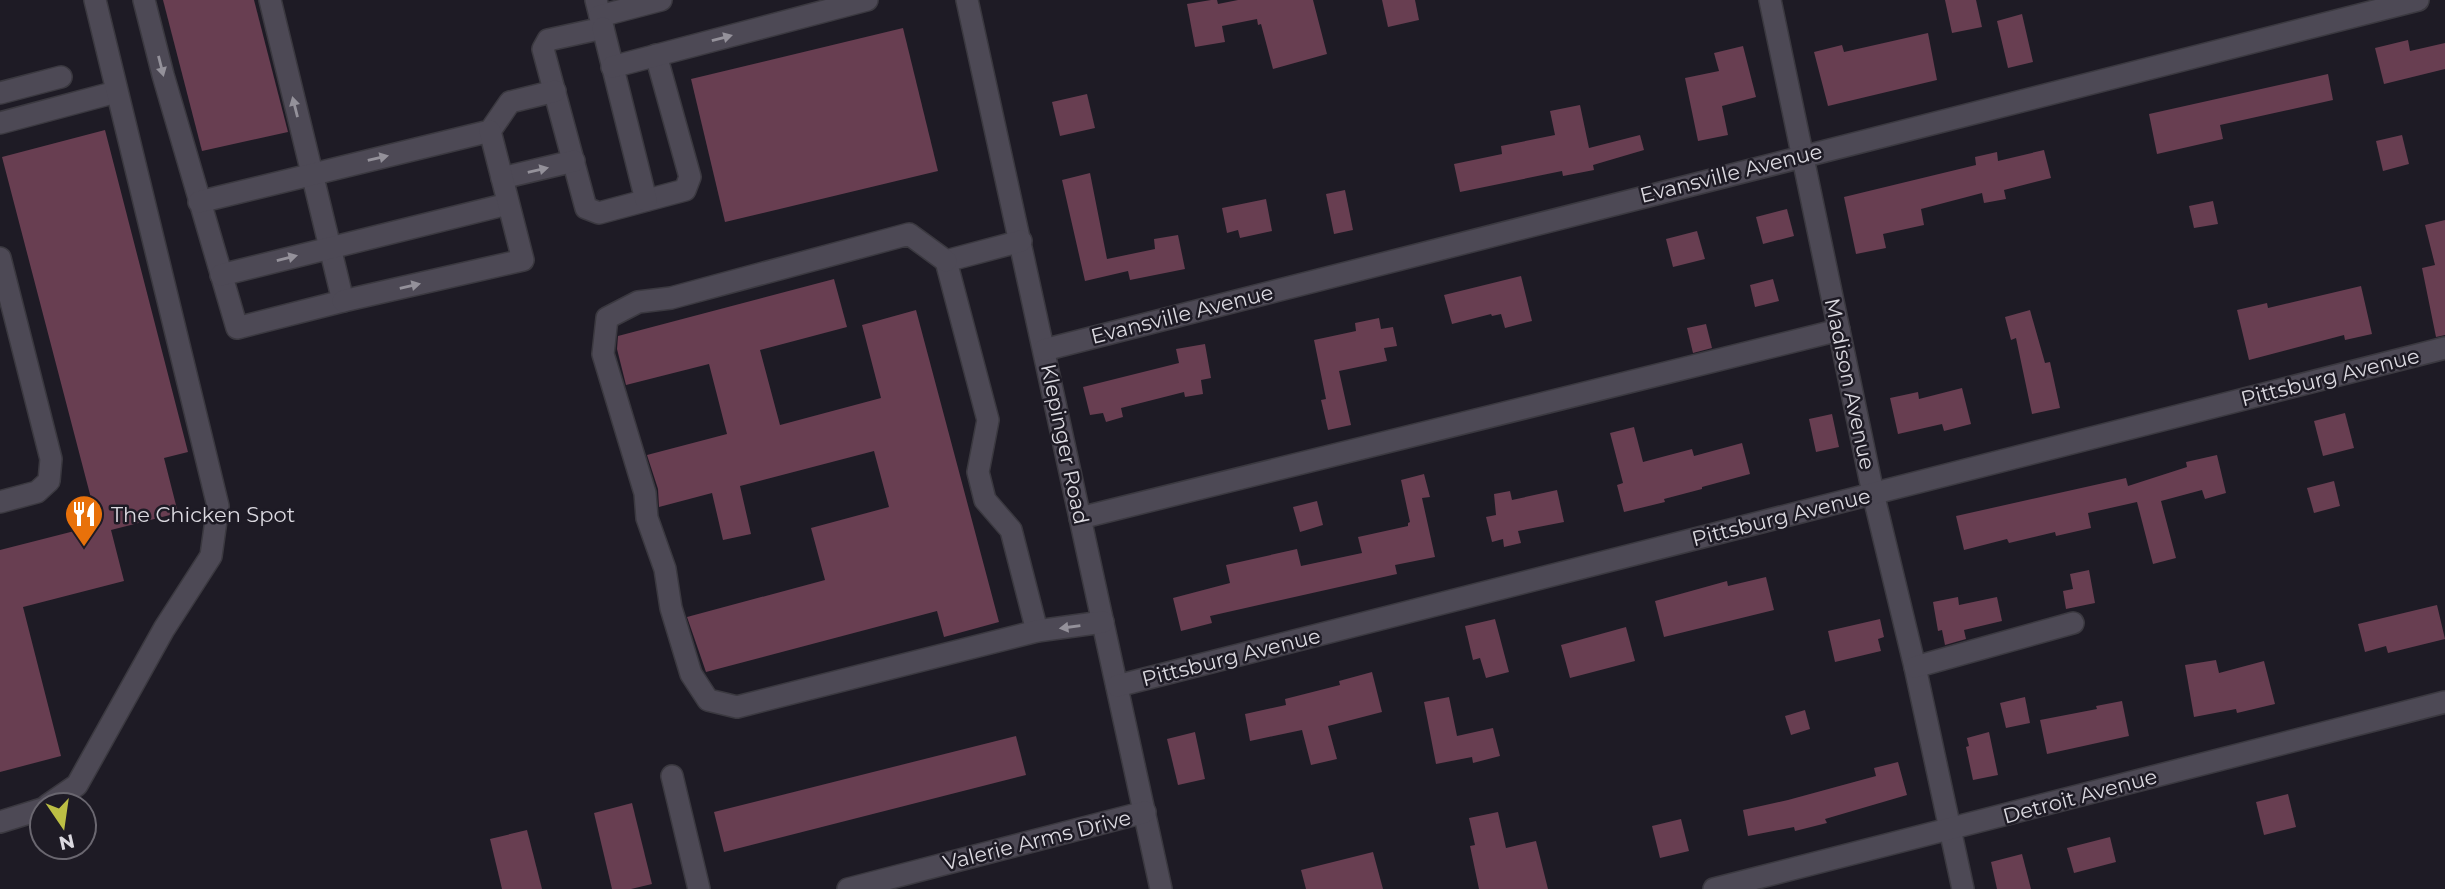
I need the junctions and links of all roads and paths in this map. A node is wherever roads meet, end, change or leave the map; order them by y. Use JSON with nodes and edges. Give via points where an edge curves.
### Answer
{"nodes":[{"id":1,"x":95,"y":0,"type":"edge"},
{"id":2,"x":144,"y":0,"type":"edge"},
{"id":3,"x":270,"y":0,"type":"edge"},
{"id":4,"x":661,"y":0,"type":"edge"},
{"id":5,"x":867,"y":0,"type":"edge"},
{"id":6,"x":967,"y":0,"type":"edge"},
{"id":7,"x":1770,"y":0,"type":"edge"},
{"id":8,"x":2418,"y":0,"type":"edge"},
{"id":9,"x":600,"y":15,"type":"edge"},
{"id":10,"x":656,"y":55,"type":"junction"},
{"id":11,"x":612,"y":67,"type":"junction"},
{"id":12,"x":61,"y":77,"type":"dead end"},
{"id":13,"x":555,"y":91,"type":"junction"},
{"id":14,"x":116,"y":92,"type":"junction"},
{"id":15,"x":0,"y":93,"type":"edge"},
{"id":16,"x":0,"y":123,"type":"edge"},
{"id":17,"x":490,"y":131,"type":"junction"},
{"id":18,"x":1803,"y":155,"type":"junction"},
{"id":19,"x":573,"y":161,"type":"junction"},
{"id":20,"x":312,"y":174,"type":"junction"},
{"id":21,"x":502,"y":178,"type":"junction"},
{"id":22,"x":646,"y":200,"type":"junction"},
{"id":23,"x":200,"y":202,"type":"junction"},
{"id":24,"x":508,"y":204,"type":"junction"},
{"id":25,"x":1020,"y":241,"type":"junction"},
{"id":26,"x":330,"y":247,"type":"junction"},
{"id":27,"x":0,"y":258,"type":"edge"},
{"id":28,"x":946,"y":261,"type":"junction"},
{"id":29,"x":221,"y":275,"type":"junction"},
{"id":30,"x":344,"y":301,"type":"junction"},
{"id":31,"x":1839,"y":330,"type":"junction"},
{"id":32,"x":2445,"y":348,"type":"edge"},
{"id":33,"x":1044,"y":350,"type":"junction"},
{"id":34,"x":1873,"y":493,"type":"junction"},
{"id":35,"x":0,"y":502,"type":"edge"},
{"id":36,"x":1080,"y":519,"type":"junction"},
{"id":37,"x":1103,"y":622,"type":"junction"},
{"id":38,"x":2073,"y":623,"type":"dead end"},
{"id":39,"x":1037,"y":631,"type":"junction"},
{"id":40,"x":1915,"y":667,"type":"junction"},
{"id":41,"x":1117,"y":686,"type":"junction"},
{"id":42,"x":2445,"y":702,"type":"edge"},
{"id":43,"x":672,"y":776,"type":"dead end"},
{"id":44,"x":68,"y":791,"type":"edge"},
{"id":45,"x":28,"y":813,"type":"edge"},
{"id":46,"x":1145,"y":813,"type":"junction"},
{"id":47,"x":0,"y":822,"type":"edge"},
{"id":48,"x":1950,"y":830,"type":"junction"},
{"id":49,"x":699,"y":889,"type":"edge"},
{"id":50,"x":848,"y":889,"type":"edge"},
{"id":51,"x":1161,"y":889,"type":"edge"},
{"id":52,"x":1714,"y":889,"type":"edge"},
{"id":53,"x":1963,"y":889,"type":"edge"}],
"edges":[{"from":1,"to":14,"type":"street"},
{"from":2,"to":23,"type":"street","one_way":true},
{"from":20,"to":3,"type":"street","one_way":true},
{"from":4,"to":9,"type":"street"},
{"from":10,"to":5,"type":"street","one_way":true},
{"from":6,"to":25,"type":"street","name":"Klepinger Road"},
{"from":7,"to":18,"type":"street","name":"Madison Avenue"},
{"from":8,"to":18,"type":"street","name":"Evansville Avenue"},
{"from":9,"to":11,"type":"street"},
{"from":9,"to":13,"type":"street","via":[[548,40],[543,49]]},
{"from":10,"to":11,"type":"street"},
{"from":10,"to":22,"type":"street","via":[[690,177],[685,190]]},
{"from":11,"to":22,"type":"street"},
{"from":12,"to":15,"type":"street"},
{"from":13,"to":17,"type":"street","via":[[510,102]]},
{"from":13,"to":19,"type":"street"},
{"from":14,"to":16,"type":"street"},
{"from":14,"to":44,"type":"street","via":[[218,506],[211,556],[164,629],[77,785]]},
{"from":20,"to":17,"type":"street","one_way":true},
{"from":17,"to":21,"type":"street"},
{"from":18,"to":31,"type":"street","name":"Madison Avenue"},
{"from":18,"to":33,"type":"street","name":"Evansville Avenue"},
{"from":21,"to":19,"type":"street","one_way":true},
{"from":19,"to":22,"type":"street","via":[[586,208],[599,213]]},
{"from":20,"to":23,"type":"street"},
{"from":20,"to":26,"type":"street"},
{"from":21,"to":24,"type":"street"},
{"from":23,"to":29,"type":"street"},
{"from":24,"to":26,"type":"street"},
{"from":30,"to":24,"type":"street","one_way":true,"via":[[523,260]]},
{"from":25,"to":28,"type":"street"},
{"from":25,"to":33,"type":"street","name":"Klepinger Road"},
{"from":29,"to":26,"type":"street","one_way":true},
{"from":26,"to":30,"type":"street"},
{"from":27,"to":35,"type":"street","via":[[51,459],[49,481],[37,492]]},
{"from":28,"to":39,"type":"street","via":[[988,420],[978,472],[985,500],[1011,530]]},
{"from":28,"to":39,"type":"street","via":[[909,234],[671,298],[638,302],[607,318],[603,354],[645,493],[647,518],[691,674],[708,700],[737,706]]},
{"from":29,"to":30,"type":"street","via":[[237,328]]},
{"from":31,"to":34,"type":"street","name":"Madison Avenue"},
{"from":31,"to":36,"type":"street"},
{"from":32,"to":34,"type":"street","name":"Pittsburg Avenue"},
{"from":33,"to":36,"type":"street","name":"Klepinger Road"},
{"from":34,"to":40,"type":"street","name":"Madison Avenue"},
{"from":34,"to":41,"type":"street","name":"Pittsburg Avenue"},
{"from":36,"to":37,"type":"street","name":"Klepinger Road"},
{"from":37,"to":39,"type":"street","one_way":true},
{"from":37,"to":41,"type":"street","name":"Klepinger Road"},
{"from":38,"to":40,"type":"street"},
{"from":40,"to":48,"type":"street","name":"Madison Avenue"},
{"from":41,"to":46,"type":"street","name":"Klepinger Road"},
{"from":42,"to":48,"type":"street","name":"Detroit Avenue"},
{"from":43,"to":49,"type":"street"},
{"from":45,"to":47,"type":"street"},
{"from":46,"to":50,"type":"street","name":"Valerie Arms Drive"},
{"from":46,"to":51,"type":"street","name":"Klepinger Road"},
{"from":48,"to":52,"type":"street","name":"Detroit Avenue"},
{"from":48,"to":53,"type":"street","name":"Madison Avenue"}]}
